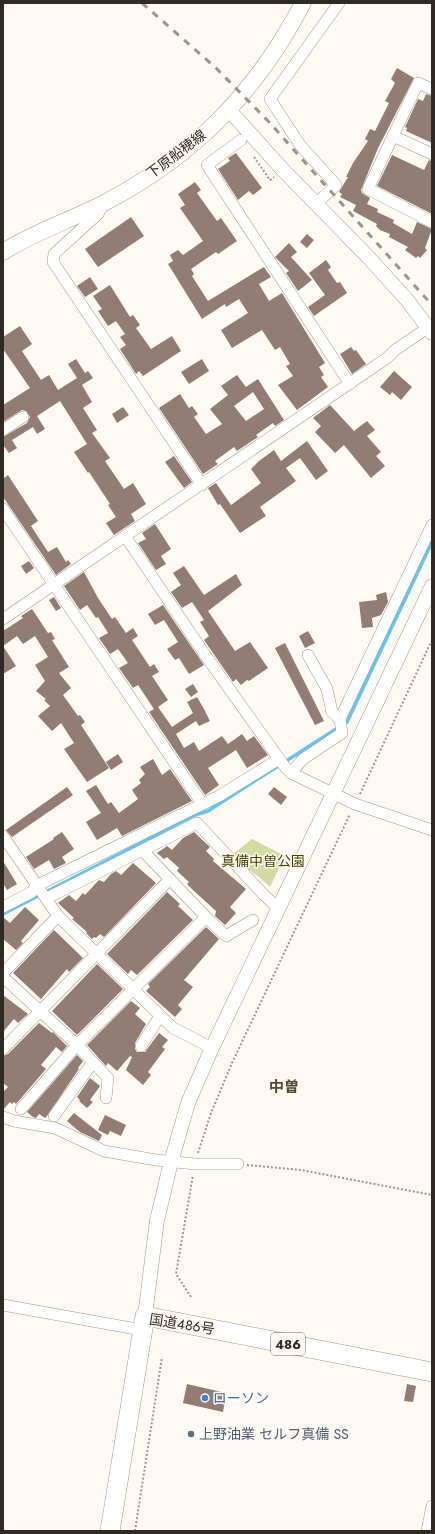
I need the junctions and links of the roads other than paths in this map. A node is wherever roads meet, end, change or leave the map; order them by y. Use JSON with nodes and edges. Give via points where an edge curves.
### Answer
{"nodes":[{"id":1,"x":303,"y":3,"type":"edge"},
{"id":2,"x":339,"y":3,"type":"edge"},
{"id":3,"x":432,"y":89,"type":"edge"},
{"id":4,"x":229,"y":110,"type":"junction"},
{"id":5,"x":393,"y":136,"type":"junction"},
{"id":6,"x":241,"y":140,"type":"dead end"},
{"id":7,"x":432,"y":154,"type":"edge"},
{"id":8,"x":104,"y":203,"type":"junction"},
{"id":9,"x":317,"y":203,"type":"junction"},
{"id":10,"x":432,"y":222,"type":"edge"},
{"id":11,"x":4,"y":254,"type":"edge"},
{"id":12,"x":431,"y":328,"type":"edge"},
{"id":13,"x":350,"y":384,"type":"junction"},
{"id":14,"x":23,"y":417,"type":"dead end"},
{"id":15,"x":3,"y":430,"type":"edge"},
{"id":16,"x":202,"y":485,"type":"junction"},
{"id":17,"x":3,"y":509,"type":"edge"},
{"id":18,"x":432,"y":525,"type":"edge"},
{"id":19,"x":125,"y":536,"type":"junction"},
{"id":20,"x":54,"y":583,"type":"junction"},
{"id":21,"x":432,"y":586,"type":"edge"},
{"id":22,"x":3,"y":619,"type":"edge"},
{"id":23,"x":308,"y":655,"type":"dead end"},
{"id":24,"x":340,"y":723,"type":"junction"},
{"id":25,"x":284,"y":765,"type":"junction"},
{"id":26,"x":333,"y":792,"type":"junction"},
{"id":27,"x":200,"y":805,"type":"junction"},
{"id":28,"x":432,"y":830,"type":"edge"},
{"id":29,"x":3,"y":836,"type":"edge"},
{"id":30,"x":142,"y":850,"type":"junction"},
{"id":31,"x":170,"y":879,"type":"junction"},
{"id":32,"x":41,"y":893,"type":"junction"},
{"id":33,"x":3,"y":907,"type":"edge"},
{"id":34,"x":278,"y":908,"type":"junction"},
{"id":35,"x":58,"y":916,"type":"junction"},
{"id":36,"x":206,"y":917,"type":"junction"},
{"id":37,"x":253,"y":920,"type":"dead end"},
{"id":38,"x":96,"y":954,"type":"junction"},
{"id":39,"x":3,"y":973,"type":"edge"},
{"id":40,"x":3,"y":977,"type":"edge"},
{"id":41,"x":132,"y":990,"type":"junction"},
{"id":42,"x":39,"y":1011,"type":"junction"},
{"id":43,"x":160,"y":1016,"type":"junction"},
{"id":44,"x":77,"y":1045,"type":"junction"},
{"id":45,"x":141,"y":1046,"type":"dead end"},
{"id":46,"x":212,"y":1048,"type":"junction"},
{"id":47,"x":3,"y":1049,"type":"edge"},
{"id":48,"x":93,"y":1062,"type":"junction"},
{"id":49,"x":106,"y":1098,"type":"dead end"},
{"id":50,"x":21,"y":1109,"type":"dead end"},
{"id":51,"x":54,"y":1116,"type":"dead end"},
{"id":52,"x":3,"y":1117,"type":"edge"},
{"id":53,"x":171,"y":1162,"type":"junction"},
{"id":54,"x":238,"y":1164,"type":"road end"},
{"id":55,"x":3,"y":1305,"type":"edge"},
{"id":56,"x":144,"y":1323,"type":"junction"},
{"id":57,"x":432,"y":1372,"type":"edge"},
{"id":58,"x":432,"y":1506,"type":"edge"},
{"id":59,"x":110,"y":1531,"type":"edge"},
{"id":60,"x":427,"y":1531,"type":"edge"}],
"edges":[{"from":1,"to":4,"type":"main road","name":"下原船穂線","via":[[264,67]]},
{"from":2,"to":9,"type":"street","via":[[270,99],[300,145],[336,185]]},
{"from":3,"to":5,"type":"street","via":[[418,83]]},
{"from":4,"to":8,"type":"main road","name":"下原船穂線","via":[[176,158]]},
{"from":4,"to":9,"type":"street","via":[[283,170]]},
{"from":5,"to":7,"type":"street"},
{"from":5,"to":10,"type":"street","via":[[368,189]]},
{"from":6,"to":13,"type":"street","via":[[207,165]]},
{"from":8,"to":11,"type":"main road","name":"下原船穂線"},
{"from":8,"to":16,"type":"street","via":[[98,214],[54,254],[53,262]]},
{"from":9,"to":12,"type":"street"},
{"from":12,"to":13,"type":"street","via":[[395,350],[388,358]]},
{"from":13,"to":16,"type":"street"},
{"from":14,"to":15,"type":"street"},
{"from":16,"to":19,"type":"street"},
{"from":17,"to":20,"type":"street"},
{"from":18,"to":24,"type":"street"},
{"from":19,"to":20,"type":"street"},
{"from":19,"to":25,"type":"street"},
{"from":20,"to":22,"type":"street"},
{"from":20,"to":27,"type":"street","via":[[199,799]]},
{"from":21,"to":26,"type":"street"},
{"from":23,"to":24,"type":"street","via":[[327,689],[332,712]]},
{"from":24,"to":25,"type":"street","via":[[342,733],[302,759]]},
{"from":25,"to":26,"type":"street"},
{"from":25,"to":27,"type":"street"},
{"from":26,"to":28,"type":"street","via":[[355,804]]},
{"from":26,"to":34,"type":"street"},
{"from":27,"to":32,"type":"street"},
{"from":29,"to":32,"type":"street"},
{"from":30,"to":31,"type":"street"},
{"from":30,"to":32,"type":"street"},
{"from":30,"to":34,"type":"street","via":[[197,822]]},
{"from":31,"to":36,"type":"street"},
{"from":31,"to":38,"type":"street"},
{"from":32,"to":33,"type":"street","via":[[32,892]]},
{"from":32,"to":35,"type":"street"},
{"from":34,"to":46,"type":"street"},
{"from":35,"to":38,"type":"street"},
{"from":35,"to":39,"type":"street"},
{"from":36,"to":37,"type":"street","via":[[226,936]]},
{"from":36,"to":41,"type":"street"},
{"from":38,"to":41,"type":"street"},
{"from":38,"to":42,"type":"street"},
{"from":40,"to":42,"type":"street"},
{"from":41,"to":43,"type":"street"},
{"from":41,"to":44,"type":"street"},
{"from":42,"to":44,"type":"street"},
{"from":42,"to":47,"type":"street"},
{"from":43,"to":45,"type":"street"},
{"from":43,"to":46,"type":"street","via":[[173,1028]]},
{"from":44,"to":48,"type":"street"},
{"from":44,"to":50,"type":"street"},
{"from":46,"to":53,"type":"street","via":[[188,1103]]},
{"from":48,"to":49,"type":"street","via":[[108,1078]]},
{"from":48,"to":51,"type":"street"},
{"from":52,"to":53,"type":"street","via":[[55,1128],[104,1151]]},
{"from":53,"to":54,"type":"street"},
{"from":53,"to":56,"type":"street","via":[[157,1220]]},
{"from":55,"to":56,"type":"street"},
{"from":56,"to":57,"type":"highway","name":"国道486号","number":"486"},
{"from":56,"to":59,"type":"highway","name":"国道486号"},
{"from":58,"to":60,"type":"street"}]}
